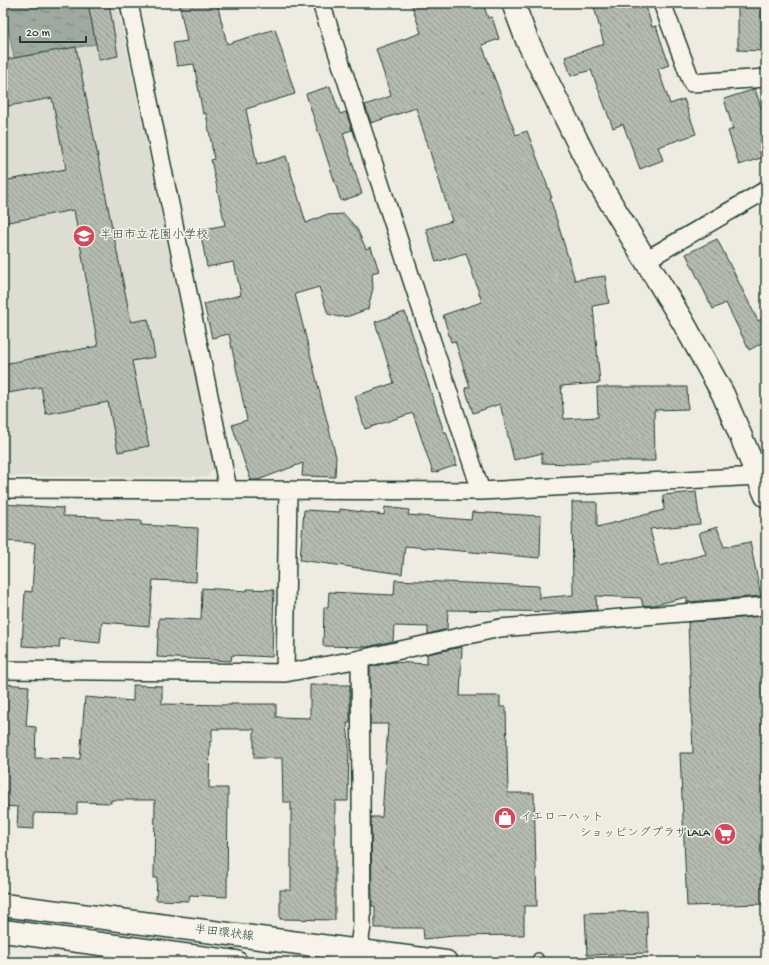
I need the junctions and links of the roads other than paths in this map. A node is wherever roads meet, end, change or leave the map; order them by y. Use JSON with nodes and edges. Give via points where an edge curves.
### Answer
{"nodes":[{"id":1,"x":129,"y":3,"type":"edge"},
{"id":2,"x":321,"y":3,"type":"edge"},
{"id":3,"x":513,"y":3,"type":"edge"},
{"id":4,"x":662,"y":3,"type":"edge"},
{"id":5,"x":766,"y":78,"type":"edge"},
{"id":6,"x":766,"y":190,"type":"edge"},
{"id":7,"x":646,"y":260,"type":"junction"},
{"id":8,"x":758,"y":476,"type":"junction"},
{"id":9,"x":3,"y":489,"type":"edge"},
{"id":10,"x":228,"y":489,"type":"junction"},
{"id":11,"x":288,"y":491,"type":"junction"},
{"id":12,"x":481,"y":492,"type":"junction"},
{"id":13,"x":766,"y":496,"type":"edge"},
{"id":14,"x":766,"y":606,"type":"edge"},
{"id":15,"x":360,"y":659,"type":"junction"},
{"id":16,"x":3,"y":670,"type":"edge"},
{"id":17,"x":285,"y":673,"type":"junction"},
{"id":18,"x":3,"y":905,"type":"edge"},
{"id":19,"x":3,"y":930,"type":"edge"},
{"id":20,"x":358,"y":951,"type":"junction"},
{"id":21,"x":236,"y":962,"type":"edge"},
{"id":22,"x":446,"y":962,"type":"edge"}],
"edges":[{"from":1,"to":10,"type":"street"},
{"from":2,"to":12,"type":"street"},
{"from":3,"to":7,"type":"main road","via":[[527,40],[594,175]]},
{"from":4,"to":5,"type":"street","via":[[692,84]]},
{"from":6,"to":7,"type":"street"},
{"from":7,"to":8,"type":"main road","via":[[723,394]]},
{"from":8,"to":12,"type":"street"},
{"from":8,"to":13,"type":"main road"},
{"from":9,"to":10,"type":"street"},
{"from":10,"to":11,"type":"street"},
{"from":11,"to":12,"type":"street"},
{"from":11,"to":17,"type":"street"},
{"from":14,"to":15,"type":"street","via":[[500,628]]},
{"from":15,"to":17,"type":"street"},
{"from":15,"to":20,"type":"street","via":[[362,926]]},
{"from":16,"to":17,"type":"street"},
{"from":18,"to":20,"type":"main road","name":"半田環状線"},
{"from":19,"to":21,"type":"main road"},
{"from":20,"to":22,"type":"main road","name":"半田環状線"}]}
